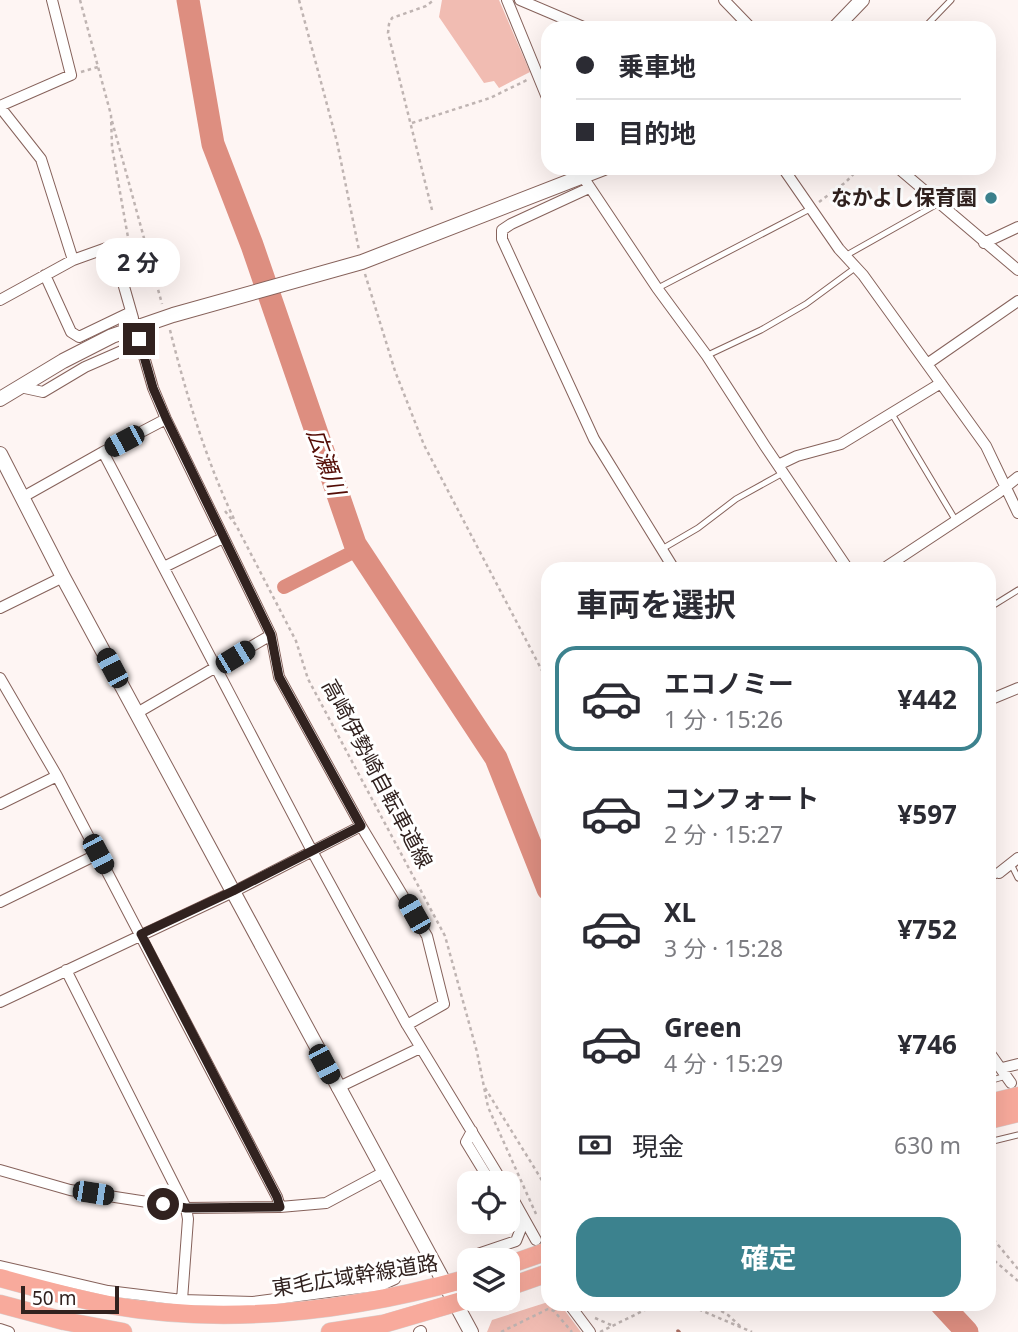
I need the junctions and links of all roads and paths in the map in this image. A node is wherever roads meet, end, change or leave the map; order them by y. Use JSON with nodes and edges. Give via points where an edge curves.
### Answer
{"nodes":[{"id":1,"x":52,"y":0,"type":"edge"},
{"id":2,"x":80,"y":0,"type":"edge"},
{"id":3,"x":299,"y":0,"type":"edge"},
{"id":4,"x":434,"y":0,"type":"edge"},
{"id":5,"x":507,"y":0,"type":"edge"},
{"id":6,"x":520,"y":0,"type":"edge"},
{"id":7,"x":724,"y":0,"type":"edge"},
{"id":8,"x":862,"y":0,"type":"edge"},
{"id":9,"x":951,"y":0,"type":"edge"},
{"id":10,"x":570,"y":21,"type":"edge"},
{"id":11,"x":744,"y":21,"type":"edge"},
{"id":12,"x":842,"y":21,"type":"edge"},
{"id":13,"x":931,"y":21,"type":"edge"},
{"id":14,"x":98,"y":67,"type":"junction"},
{"id":15,"x":81,"y":72,"type":"dead end"},
{"id":16,"x":538,"y":75,"type":"junction"},
{"id":17,"x":541,"y":82,"type":"edge"},
{"id":18,"x":0,"y":107,"type":"edge"},
{"id":19,"x":112,"y":121,"type":"junction"},
{"id":20,"x":412,"y":122,"type":"junction"},
{"id":21,"x":788,"y":175,"type":"edge"},
{"id":22,"x":852,"y":175,"type":"edge"},
{"id":23,"x":906,"y":175,"type":"edge"},
{"id":24,"x":582,"y":178,"type":"edge"},
{"id":25,"x":939,"y":203,"type":"junction"},
{"id":26,"x":810,"y":209,"type":"junction"},
{"id":27,"x":432,"y":210,"type":"dead end"},
{"id":28,"x":1018,"y":227,"type":"edge"},
{"id":29,"x":984,"y":243,"type":"junction"},
{"id":30,"x":130,"y":251,"type":"dead end"},
{"id":31,"x":845,"y":256,"type":"junction"},
{"id":32,"x":73,"y":260,"type":"junction"},
{"id":33,"x":361,"y":263,"type":"junction"},
{"id":34,"x":855,"y":268,"type":"junction"},
{"id":35,"x":1018,"y":270,"type":"edge"},
{"id":36,"x":45,"y":275,"type":"junction"},
{"id":37,"x":657,"y":288,"type":"junction"},
{"id":38,"x":0,"y":300,"type":"edge"},
{"id":39,"x":1018,"y":301,"type":"edge"},
{"id":40,"x":169,"y":317,"type":"junction"},
{"id":41,"x":707,"y":356,"type":"junction"},
{"id":42,"x":927,"y":364,"type":"junction"},
{"id":43,"x":941,"y":383,"type":"junction"},
{"id":44,"x":20,"y":387,"type":"junction"},
{"id":45,"x":0,"y":399,"type":"edge"},
{"id":46,"x":892,"y":414,"type":"junction"},
{"id":47,"x":166,"y":418,"type":"junction"},
{"id":48,"x":103,"y":452,"type":"junction"},
{"id":49,"x":0,"y":454,"type":"edge"},
{"id":50,"x":780,"y":469,"type":"junction"},
{"id":51,"x":1018,"y":477,"type":"edge"},
{"id":52,"x":1005,"y":487,"type":"junction"},
{"id":53,"x":23,"y":497,"type":"junction"},
{"id":54,"x":219,"y":504,"type":"dead end"},
{"id":55,"x":1018,"y":513,"type":"edge"},
{"id":56,"x":957,"y":521,"type":"junction"},
{"id":57,"x":236,"y":525,"type":"junction"},
{"id":58,"x":223,"y":538,"type":"junction"},
{"id":59,"x":662,"y":549,"type":"junction"},
{"id":60,"x":670,"y":562,"type":"edge"},
{"id":61,"x":843,"y":562,"type":"edge"},
{"id":62,"x":894,"y":562,"type":"edge"},
{"id":63,"x":164,"y":567,"type":"junction"},
{"id":64,"x":63,"y":577,"type":"junction"},
{"id":65,"x":1018,"y":590,"type":"edge"},
{"id":66,"x":996,"y":604,"type":"edge"},
{"id":67,"x":0,"y":608,"type":"edge"},
{"id":68,"x":271,"y":635,"type":"junction"},
{"id":69,"x":217,"y":667,"type":"junction"},
{"id":70,"x":541,"y":668,"type":"edge"},
{"id":71,"x":0,"y":678,"type":"edge"},
{"id":72,"x":1018,"y":688,"type":"edge"},
{"id":73,"x":996,"y":697,"type":"edge"},
{"id":74,"x":5,"y":700,"type":"edge"},
{"id":75,"x":137,"y":713,"type":"junction"},
{"id":76,"x":57,"y":776,"type":"junction"},
{"id":77,"x":0,"y":804,"type":"edge"},
{"id":78,"x":361,"y":826,"type":"junction"},
{"id":79,"x":312,"y":851,"type":"junction"},
{"id":80,"x":98,"y":854,"type":"junction"},
{"id":81,"x":1014,"y":861,"type":"edge"},
{"id":82,"x":999,"y":873,"type":"joint"},
{"id":83,"x":996,"y":875,"type":"edge"},
{"id":84,"x":1018,"y":878,"type":"edge"},
{"id":85,"x":233,"y":891,"type":"junction"},
{"id":86,"x":0,"y":902,"type":"edge"},
{"id":87,"x":141,"y":934,"type":"junction"},
{"id":88,"x":66,"y":970,"type":"junction"},
{"id":89,"x":0,"y":1002,"type":"edge"},
{"id":90,"x":407,"y":1026,"type":"junction"},
{"id":91,"x":420,"y":1048,"type":"junction"},
{"id":92,"x":996,"y":1062,"type":"edge"},
{"id":93,"x":1018,"y":1065,"type":"edge"},
{"id":94,"x":1009,"y":1081,"type":"edge"},
{"id":95,"x":483,"y":1085,"type":"junction"},
{"id":96,"x":337,"y":1088,"type":"junction"},
{"id":97,"x":996,"y":1095,"type":"edge"},
{"id":98,"x":1018,"y":1113,"type":"edge"},
{"id":99,"x":996,"y":1118,"type":"edge"},
{"id":100,"x":472,"y":1131,"type":"junction"},
{"id":101,"x":1018,"y":1135,"type":"edge"},
{"id":102,"x":996,"y":1140,"type":"edge"},
{"id":103,"x":0,"y":1170,"type":"edge"},
{"id":104,"x":484,"y":1171,"type":"edge"},
{"id":105,"x":496,"y":1171,"type":"edge"},
{"id":106,"x":384,"y":1172,"type":"junction"},
{"id":107,"x":541,"y":1179,"type":"edge"},
{"id":108,"x":280,"y":1207,"type":"junction"},
{"id":109,"x":186,"y":1208,"type":"junction"},
{"id":110,"x":520,"y":1210,"type":"edge"},
{"id":111,"x":537,"y":1216,"type":"dead end"},
{"id":112,"x":519,"y":1234,"type":"edge"},
{"id":113,"x":996,"y":1242,"type":"edge"},
{"id":114,"x":541,"y":1244,"type":"edge"},
{"id":115,"x":541,"y":1247,"type":"edge"},
{"id":116,"x":495,"y":1248,"type":"edge"},
{"id":117,"x":520,"y":1258,"type":"edge"},
{"id":118,"x":996,"y":1262,"type":"edge"},
{"id":119,"x":1018,"y":1269,"type":"edge"},
{"id":120,"x":1,"y":1270,"type":"edge"},
{"id":121,"x":541,"y":1275,"type":"edge"},
{"id":122,"x":396,"y":1279,"type":"dead end"},
{"id":123,"x":1018,"y":1281,"type":"edge"},
{"id":124,"x":457,"y":1282,"type":"edge"},
{"id":125,"x":520,"y":1283,"type":"edge"},
{"id":126,"x":445,"y":1285,"type":"junction"},
{"id":127,"x":457,"y":1295,"type":"edge"},
{"id":128,"x":182,"y":1300,"type":"junction"},
{"id":129,"x":457,"y":1303,"type":"edge"},
{"id":130,"x":0,"y":1304,"type":"edge"},
{"id":131,"x":260,"y":1308,"type":"junction"},
{"id":132,"x":466,"y":1311,"type":"edge"},
{"id":133,"x":544,"y":1311,"type":"edge"},
{"id":134,"x":554,"y":1311,"type":"edge"},
{"id":135,"x":574,"y":1311,"type":"edge"},
{"id":136,"x":642,"y":1311,"type":"edge"},
{"id":137,"x":703,"y":1311,"type":"edge"},
{"id":138,"x":721,"y":1311,"type":"edge"},
{"id":139,"x":589,"y":1315,"type":"dead end"},
{"id":140,"x":611,"y":1325,"type":"junction"},
{"id":141,"x":378,"y":1328,"type":"edge"},
{"id":142,"x":743,"y":1328,"type":"junction"},
{"id":143,"x":0,"y":1329,"type":"edge"},
{"id":144,"x":98,"y":1330,"type":"edge"},
{"id":145,"x":9,"y":1332,"type":"edge"},
{"id":146,"x":123,"y":1332,"type":"edge"},
{"id":147,"x":330,"y":1332,"type":"edge"},
{"id":148,"x":471,"y":1332,"type":"edge"},
{"id":149,"x":501,"y":1332,"type":"edge"},
{"id":150,"x":572,"y":1332,"type":"edge"},
{"id":151,"x":590,"y":1332,"type":"edge"},
{"id":152,"x":600,"y":1332,"type":"edge"},
{"id":153,"x":752,"y":1332,"type":"edge"}],
"edges":[{"from":1,"to":18,"type":"street","via":[[71,75]]},
{"from":2,"to":14,"type":"path","name":"高崎伊勢崎自転車道線"},
{"from":3,"to":33,"type":"path","via":[[337,142]]},
{"from":4,"to":20,"type":"path","via":[[388,24]]},
{"from":5,"to":16,"type":"street"},
{"from":6,"to":10,"type":"street"},
{"from":7,"to":11,"type":"street"},
{"from":8,"to":12,"type":"street"},
{"from":9,"to":13,"type":"lane"},
{"from":14,"to":15,"type":"path"},
{"from":14,"to":19,"type":"path","name":"高崎伊勢崎自転車道線"},
{"from":16,"to":17,"type":"street"},
{"from":16,"to":20,"type":"path","via":[[490,97]]},
{"from":18,"to":32,"type":"street","via":[[41,159]]},
{"from":19,"to":30,"type":"path","name":"高崎伊勢崎自転車道線","via":[[112,147]]},
{"from":19,"to":40,"type":"path","name":"高崎伊勢崎自転車道線"},
{"from":20,"to":27,"type":"path"},
{"from":21,"to":26,"type":"street"},
{"from":22,"to":26,"type":"path"},
{"from":23,"to":25,"type":"street"},
{"from":24,"to":33,"type":"street"},
{"from":24,"to":37,"type":"street"},
{"from":24,"to":59,"type":"street","via":[[502,230],[502,239],[594,439]]},
{"from":25,"to":29,"type":"street"},
{"from":25,"to":31,"type":"lane"},
{"from":26,"to":31,"type":"street"},
{"from":26,"to":37,"type":"lane"},
{"from":28,"to":29,"type":"street"},
{"from":29,"to":35,"type":"street"},
{"from":31,"to":34,"type":"street"},
{"from":32,"to":36,"type":"street"},
{"from":32,"to":36,"type":"street","via":[[117,247],[132,315],[79,337],[71,332]]},
{"from":33,"to":40,"type":"street"},
{"from":33,"to":70,"type":"path","via":[[424,445]]},
{"from":34,"to":41,"type":"lane","via":[[806,304]]},
{"from":34,"to":42,"type":"street"},
{"from":36,"to":38,"type":"street"},
{"from":37,"to":41,"type":"street"},
{"from":39,"to":42,"type":"street"},
{"from":40,"to":44,"type":"street","via":[[111,336]]},
{"from":40,"to":57,"type":"path","name":"高崎伊勢崎自転車道線","via":[[202,436]]},
{"from":41,"to":50,"type":"street"},
{"from":42,"to":43,"type":"street"},
{"from":43,"to":46,"type":"street"},
{"from":43,"to":52,"type":"street","via":[[986,446]]},
{"from":44,"to":45,"type":"street"},
{"from":44,"to":47,"type":"street","via":[[43,392],[139,341]]},
{"from":46,"to":50,"type":"street","via":[[841,444],[797,456]]},
{"from":46,"to":56,"type":"lane"},
{"from":47,"to":48,"type":"street"},
{"from":47,"to":58,"type":"street"},
{"from":48,"to":53,"type":"street"},
{"from":48,"to":63,"type":"street"},
{"from":49,"to":53,"type":"street"},
{"from":50,"to":59,"type":"lane"},
{"from":50,"to":61,"type":"street"},
{"from":51,"to":52,"type":"street"},
{"from":52,"to":55,"type":"street"},
{"from":52,"to":56,"type":"street"},
{"from":53,"to":64,"type":"street"},
{"from":54,"to":57,"type":"path","name":"高崎伊勢崎自転車道線"},
{"from":56,"to":62,"type":"street"},
{"from":57,"to":95,"type":"path","name":"高崎伊勢崎自転車道線","via":[[296,641],[308,679],[445,936]]},
{"from":58,"to":63,"type":"street"},
{"from":58,"to":68,"type":"street"},
{"from":59,"to":60,"type":"street"},
{"from":63,"to":69,"type":"street"},
{"from":64,"to":67,"type":"street"},
{"from":64,"to":75,"type":"street"},
{"from":65,"to":66,"type":"lane"},
{"from":68,"to":69,"type":"street"},
{"from":68,"to":78,"type":"street","via":[[279,677]]},
{"from":69,"to":75,"type":"street"},
{"from":69,"to":79,"type":"street"},
{"from":71,"to":74,"type":"street"},
{"from":72,"to":73,"type":"street"},
{"from":74,"to":76,"type":"street"},
{"from":75,"to":85,"type":"street"},
{"from":76,"to":77,"type":"street"},
{"from":76,"to":80,"type":"street"},
{"from":78,"to":79,"type":"street"},
{"from":78,"to":90,"type":"street","via":[[427,936],[444,1004]]},
{"from":79,"to":85,"type":"street"},
{"from":79,"to":90,"type":"street"},
{"from":80,"to":86,"type":"street"},
{"from":80,"to":87,"type":"street"},
{"from":81,"to":82,"type":"street"},
{"from":81,"to":84,"type":"lane"},
{"from":82,"to":83,"type":"lane"},
{"from":85,"to":87,"type":"street"},
{"from":85,"to":96,"type":"street"},
{"from":87,"to":88,"type":"street"},
{"from":87,"to":108,"type":"street"},
{"from":88,"to":89,"type":"street"},
{"from":88,"to":109,"type":"street"},
{"from":90,"to":91,"type":"street"},
{"from":91,"to":96,"type":"street"},
{"from":91,"to":100,"type":"street"},
{"from":92,"to":94,"type":"street"},
{"from":93,"to":94,"type":"street"},
{"from":94,"to":97,"type":"highway"},
{"from":95,"to":107,"type":"path","name":"高崎伊勢崎自転車道線"},
{"from":95,"to":111,"type":"path","name":"高崎伊勢崎自転車道線","via":[[488,1107]]},
{"from":96,"to":106,"type":"street"},
{"from":98,"to":99,"type":"highway"},
{"from":100,"to":104,"type":"street","via":[[466,1142]]},
{"from":100,"to":105,"type":"street"},
{"from":101,"to":102,"type":"lane"},
{"from":103,"to":109,"type":"street","via":[[70,1190]]},
{"from":106,"to":108,"type":"street","via":[[326,1203]]},
{"from":106,"to":126,"type":"street"},
{"from":108,"to":109,"type":"street"},
{"from":109,"to":128,"type":"street"},
{"from":110,"to":114,"type":"street"},
{"from":112,"to":116,"type":"street","via":[[516,1241]]},
{"from":113,"to":119,"type":"path"},
{"from":115,"to":117,"type":"highway"},
{"from":118,"to":123,"type":"path"},
{"from":120,"to":128,"type":"street"},
{"from":120,"to":131,"type":"highway","name":"東毛広域幹線道路","via":[[57,1294],[111,1305],[183,1313]]},
{"from":121,"to":125,"type":"highway"},
{"from":122,"to":131,"type":"street"},
{"from":124,"to":126,"type":"highway","name":"東毛広域幹線道路"},
{"from":126,"to":127,"type":"street"},
{"from":126,"to":131,"type":"highway","name":"東毛広域幹線道路","via":[[311,1311]]},
{"from":128,"to":131,"type":"street"},
{"from":129,"to":141,"type":"highway","name":"東毛広域幹線道路"},
{"from":130,"to":144,"type":"highway"},
{"from":132,"to":148,"type":"street"},
{"from":133,"to":149,"type":"path"},
{"from":134,"to":150,"type":"path"},
{"from":135,"to":151,"type":"street"},
{"from":136,"to":140,"type":"path"},
{"from":137,"to":142,"type":"path"},
{"from":138,"to":142,"type":"path"},
{"from":139,"to":140,"type":"path"},
{"from":140,"to":152,"type":"path"},
{"from":141,"to":147,"type":"highway","name":"東毛広域幹線道路"},
{"from":142,"to":153,"type":"path"},
{"from":143,"to":145,"type":"street"},
{"from":144,"to":146,"type":"highway"}]}
